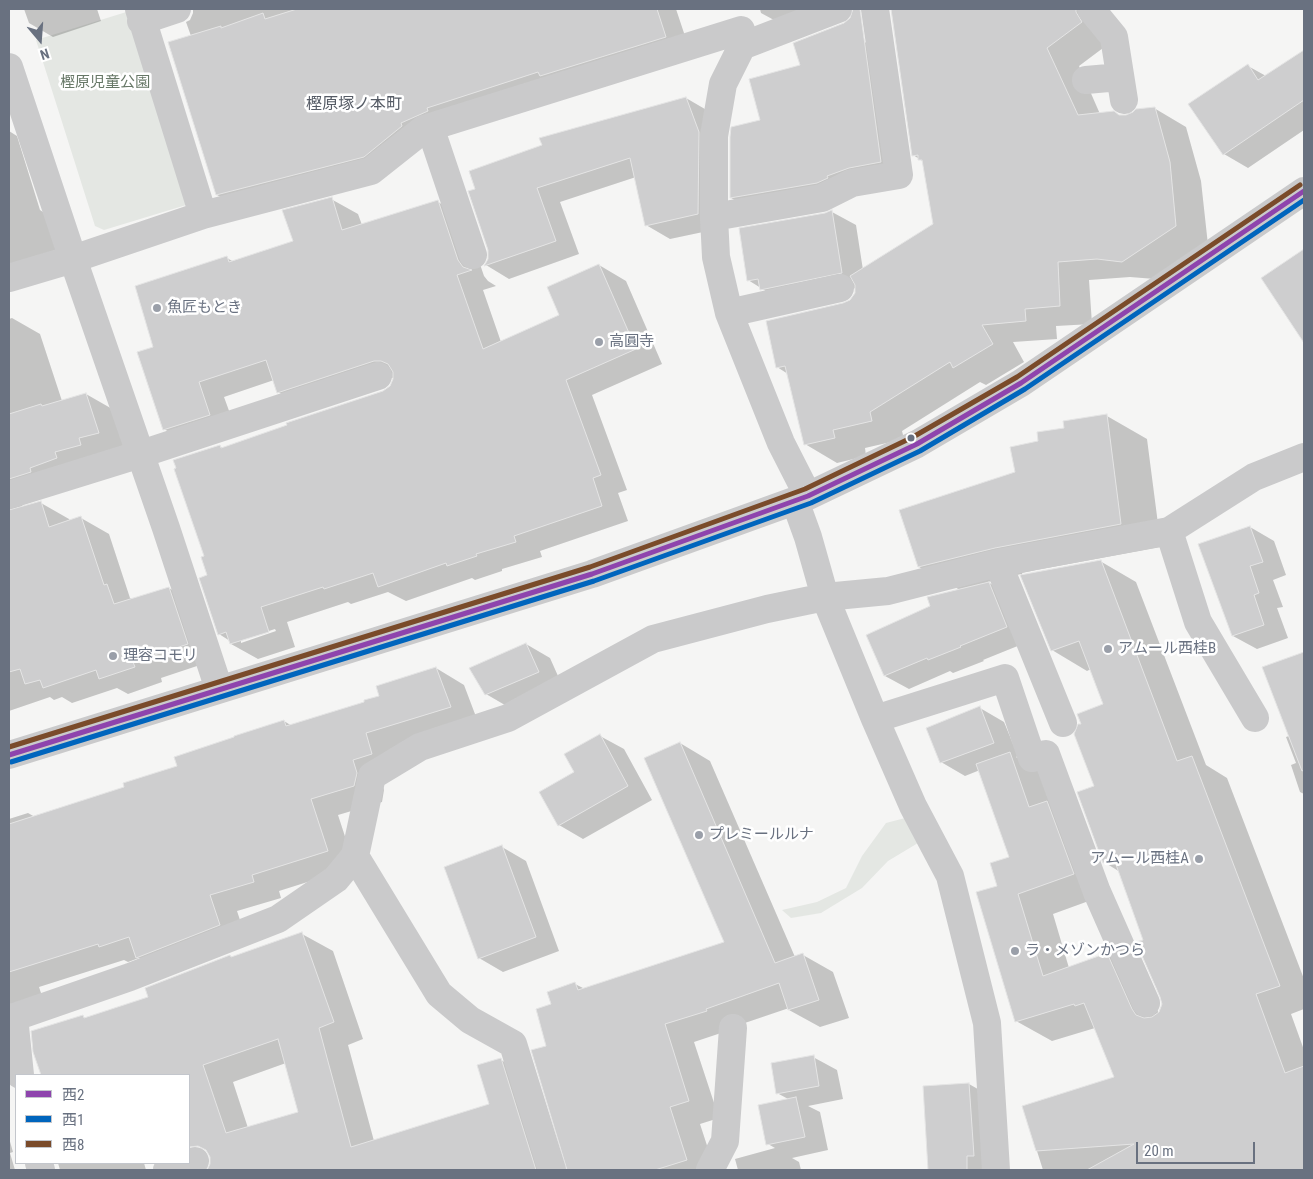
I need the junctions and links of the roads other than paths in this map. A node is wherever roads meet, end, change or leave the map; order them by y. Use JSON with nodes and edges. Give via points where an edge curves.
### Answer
{"nodes":[{"id":1,"x":177,"y":9,"type":"edge"},
{"id":2,"x":838,"y":9,"type":"edge"},
{"id":3,"x":875,"y":9,"type":"edge"},
{"id":4,"x":1091,"y":9,"type":"edge"},
{"id":5,"x":140,"y":15,"type":"edge"},
{"id":6,"x":739,"y":28,"type":"edge"},
{"id":7,"x":10,"y":74,"type":"edge"},
{"id":8,"x":1086,"y":80,"type":"dead end"},
{"id":9,"x":430,"y":128,"type":"junction"},
{"id":10,"x":1304,"y":191,"type":"edge"},
{"id":11,"x":203,"y":215,"type":"junction"},
{"id":12,"x":714,"y":217,"type":"junction"},
{"id":13,"x":473,"y":255,"type":"dead end"},
{"id":14,"x":73,"y":259,"type":"junction"},
{"id":15,"x":9,"y":278,"type":"edge"},
{"id":16,"x":840,"y":288,"type":"dead end"},
{"id":17,"x":729,"y":313,"type":"junction"},
{"id":18,"x":378,"y":376,"type":"dead end"},
{"id":19,"x":141,"y":454,"type":"junction"},
{"id":20,"x":1304,"y":458,"type":"edge"},
{"id":21,"x":9,"y":495,"type":"edge"},
{"id":22,"x":802,"y":499,"type":"junction"},
{"id":23,"x":1169,"y":531,"type":"junction"},
{"id":24,"x":998,"y":563,"type":"junction"},
{"id":25,"x":826,"y":597,"type":"junction"},
{"id":26,"x":219,"y":689,"type":"junction"},
{"id":27,"x":875,"y":718,"type":"junction"},
{"id":28,"x":1254,"y":718,"type":"dead end"},
{"id":29,"x":1062,"y":723,"type":"dead end"},
{"id":30,"x":9,"y":755,"type":"edge"},
{"id":31,"x":355,"y":856,"type":"junction"},
{"id":32,"x":1146,"y":1003,"type":"dead end"},
{"id":33,"x":11,"y":1018,"type":"edge"},
{"id":34,"x":733,"y":1028,"type":"dead end"},
{"id":35,"x":20,"y":1074,"type":"edge"},
{"id":36,"x":195,"y":1161,"type":"dead end"},
{"id":37,"x":190,"y":1163,"type":"edge"},
{"id":38,"x":186,"y":1164,"type":"edge"},
{"id":39,"x":167,"y":1170,"type":"edge"},
{"id":40,"x":552,"y":1170,"type":"edge"},
{"id":41,"x":710,"y":1170,"type":"edge"},
{"id":42,"x":996,"y":1170,"type":"edge"}],
"edges":[{"from":1,"to":5,"type":"street"},
{"from":2,"to":6,"type":"street"},
{"from":3,"to":12,"type":"street","via":[[898,175],[852,183],[822,198]]},
{"from":4,"to":8,"type":"street","via":[[1114,37],[1122,89]]},
{"from":5,"to":11,"type":"street"},
{"from":6,"to":9,"type":"street"},
{"from":6,"to":12,"type":"street","via":[[723,84],[714,136]]},
{"from":7,"to":14,"type":"street"},
{"from":9,"to":11,"type":"street","via":[[371,171]]},
{"from":9,"to":13,"type":"street"},
{"from":10,"to":22,"type":"street","via":[[1021,383],[917,444]]},
{"from":11,"to":14,"type":"street"},
{"from":12,"to":17,"type":"street","via":[[716,258]]},
{"from":14,"to":15,"type":"street"},
{"from":14,"to":19,"type":"street"},
{"from":16,"to":17,"type":"street"},
{"from":17,"to":22,"type":"street"},
{"from":18,"to":19,"type":"street"},
{"from":19,"to":21,"type":"street"},
{"from":19,"to":26,"type":"street"},
{"from":20,"to":23,"type":"street","via":[[1254,477]]},
{"from":22,"to":25,"type":"street","via":[[808,537]]},
{"from":22,"to":26,"type":"street","via":[[592,574]]},
{"from":23,"to":24,"type":"street"},
{"from":23,"to":28,"type":"street","via":[[1198,622]]},
{"from":24,"to":25,"type":"street","via":[[888,591]]},
{"from":24,"to":29,"type":"street"},
{"from":25,"to":27,"type":"street"},
{"from":25,"to":31,"type":"street","via":[[653,639],[508,718],[420,747],[372,776]]},
{"from":26,"to":30,"type":"street"},
{"from":27,"to":32,"type":"street","via":[[1005,678],[1032,758],[1046,754],[1097,892]]},
{"from":27,"to":42,"type":"street","via":[[913,806],[950,876],[987,1023]]},
{"from":31,"to":33,"type":"street","via":[[336,879],[278,919],[130,977]]},
{"from":31,"to":40,"type":"street","via":[[439,994],[470,1020],[514,1044]]},
{"from":33,"to":35,"type":"street"},
{"from":34,"to":41,"type":"street","via":[[725,1141]]},
{"from":36,"to":37,"type":"street"},
{"from":38,"to":39,"type":"street"}]}
